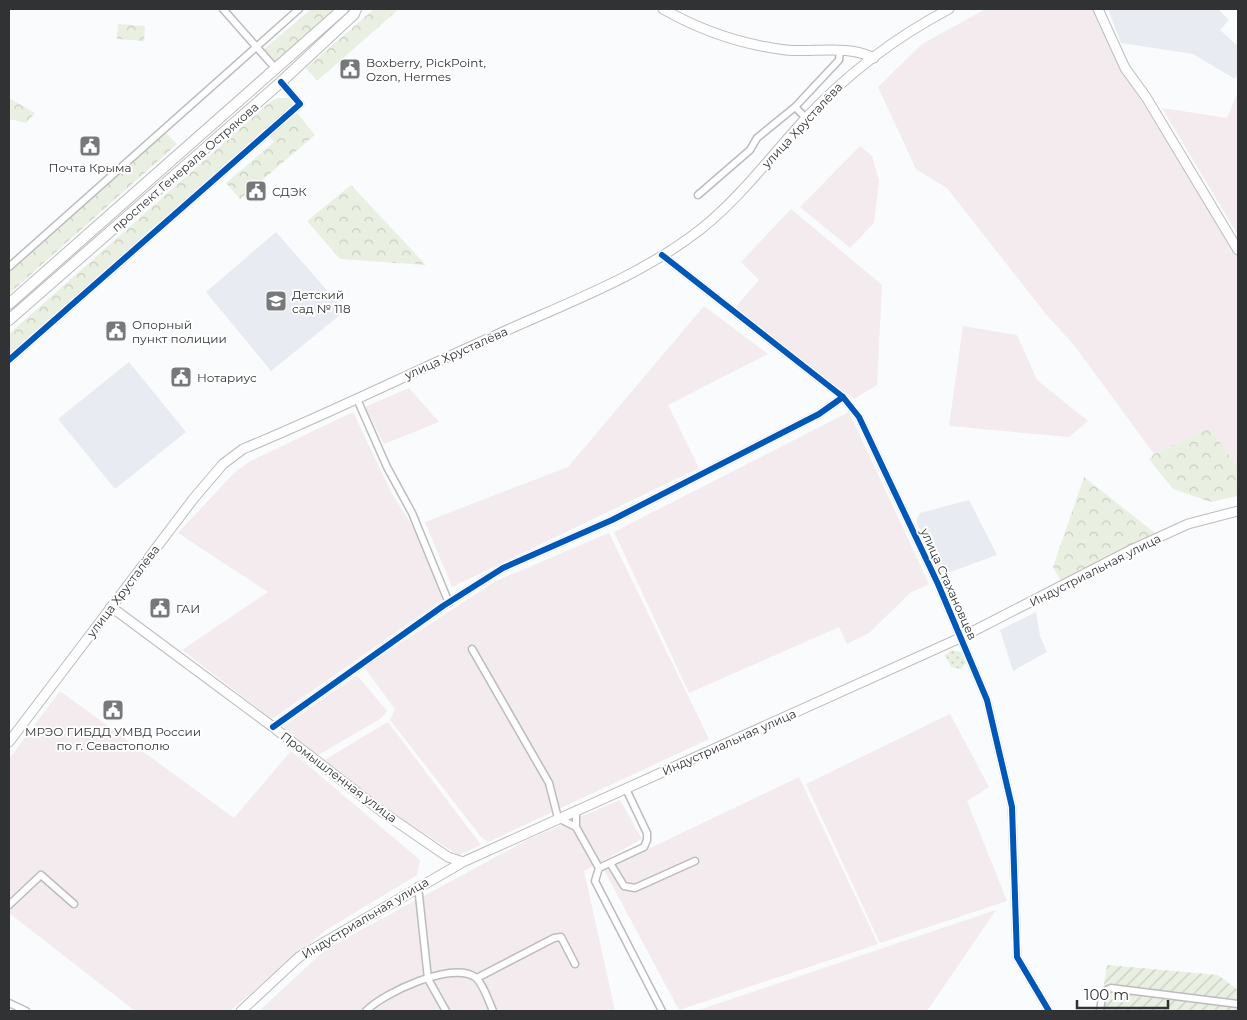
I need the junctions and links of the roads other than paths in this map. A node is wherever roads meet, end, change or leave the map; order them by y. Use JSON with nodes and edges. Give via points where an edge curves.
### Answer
{"nodes":[{"id":1,"x":223,"y":9,"type":"edge"},
{"id":2,"x":299,"y":9,"type":"edge"},
{"id":3,"x":343,"y":9,"type":"edge"},
{"id":4,"x":356,"y":9,"type":"edge"},
{"id":5,"x":663,"y":9,"type":"edge"},
{"id":6,"x":949,"y":9,"type":"edge"},
{"id":7,"x":1098,"y":9,"type":"edge"},
{"id":8,"x":255,"y":46,"type":"junction"},
{"id":9,"x":840,"y":50,"type":"junction"},
{"id":10,"x":874,"y":58,"type":"junction"},
{"id":11,"x":276,"y":69,"type":"junction"},
{"id":12,"x":281,"y":82,"type":"junction"},
{"id":13,"x":795,"y":107,"type":"junction"},
{"id":14,"x":806,"y":118,"type":"junction"},
{"id":15,"x":698,"y":195,"type":"dead end"},
{"id":16,"x":1238,"y":250,"type":"edge"},
{"id":17,"x":662,"y":255,"type":"junction"},
{"id":18,"x":9,"y":267,"type":"edge"},
{"id":19,"x":9,"y":304,"type":"edge"},
{"id":20,"x":9,"y":320,"type":"edge"},
{"id":21,"x":9,"y":360,"type":"edge"},
{"id":22,"x":842,"y":397,"type":"junction"},
{"id":23,"x":357,"y":399,"type":"junction"},
{"id":24,"x":1238,"y":511,"type":"edge"},
{"id":25,"x":450,"y":603,"type":"junction"},
{"id":26,"x":110,"y":608,"type":"junction"},
{"id":27,"x":960,"y":638,"type":"junction"},
{"id":28,"x":472,"y":649,"type":"dead end"},
{"id":29,"x":273,"y":727,"type":"junction"},
{"id":30,"x":9,"y":742,"type":"edge"},
{"id":31,"x":626,"y":789,"type":"junction"},
{"id":32,"x":576,"y":810,"type":"junction"},
{"id":33,"x":558,"y":818,"type":"junction"},
{"id":34,"x":576,"y":827,"type":"junction"},
{"id":35,"x":448,"y":857,"type":"junction"},
{"id":36,"x":695,"y":861,"type":"dead end"},
{"id":37,"x":464,"y":862,"type":"junction"},
{"id":38,"x":610,"y":863,"type":"junction"},
{"id":39,"x":599,"y":868,"type":"junction"},
{"id":40,"x":436,"y":876,"type":"junction"},
{"id":41,"x":418,"y":886,"type":"junction"},
{"id":42,"x":74,"y":904,"type":"dead end"},
{"id":43,"x":9,"y":905,"type":"edge"},
{"id":44,"x":575,"y":964,"type":"dead end"},
{"id":45,"x":477,"y":978,"type":"junction"},
{"id":46,"x":428,"y":979,"type":"junction"},
{"id":47,"x":9,"y":1003,"type":"edge"},
{"id":48,"x":1238,"y":1004,"type":"edge"},
{"id":49,"x":26,"y":1011,"type":"edge"},
{"id":50,"x":241,"y":1011,"type":"edge"},
{"id":51,"x":366,"y":1011,"type":"edge"},
{"id":52,"x":446,"y":1011,"type":"edge"},
{"id":53,"x":493,"y":1011,"type":"edge"},
{"id":54,"x":662,"y":1011,"type":"edge"},
{"id":55,"x":1049,"y":1011,"type":"edge"},
{"id":56,"x":1100,"y":1011,"type":"edge"}],
"edges":[{"from":1,"to":8,"type":"street"},
{"from":2,"to":8,"type":"street"},
{"from":3,"to":11,"type":"main road","name":"проспект Генерала Острякова"},
{"from":4,"to":12,"type":"main road","name":"проспект Генерала Острякова"},
{"from":5,"to":9,"type":"main road","via":[[703,29],[739,41],[787,50]]},
{"from":6,"to":10,"type":"main road","name":"улица Хрусталёва"},
{"from":7,"to":16,"type":"main road","via":[[1121,62],[1146,97]]},
{"from":8,"to":11,"type":"street"},
{"from":8,"to":18,"type":"street"},
{"from":9,"to":10,"type":"main road","via":[[864,52]]},
{"from":9,"to":13,"type":"street","via":[[839,60]]},
{"from":10,"to":14,"type":"main road","name":"улица Хрусталёва","via":[[845,80]]},
{"from":11,"to":19,"type":"main road","name":"проспект Генерала Острякова"},
{"from":12,"to":20,"type":"main road","name":"проспект Генерала Острякова"},
{"from":12,"to":21,"type":"street","via":[[300,104]]},
{"from":13,"to":14,"type":"street"},
{"from":13,"to":15,"type":"street","via":[[757,138],[750,150]]},
{"from":14,"to":17,"type":"main road","name":"улица Хрусталёва","via":[[726,207],[700,230]]},
{"from":17,"to":22,"type":"street","name":"улица Стахановцев"},
{"from":17,"to":23,"type":"main road","name":"улица Хрусталёва","via":[[639,269]]},
{"from":22,"to":25,"type":"street","via":[[818,414],[612,520],[503,568]]},
{"from":22,"to":27,"type":"street","name":"улица Стахановцев","via":[[859,417]]},
{"from":23,"to":25,"type":"street","via":[[386,467],[412,513]]},
{"from":23,"to":26,"type":"main road","name":"улица Хрусталёва","via":[[243,449],[223,464]]},
{"from":24,"to":27,"type":"main road","name":"Индустриальная улица","via":[[1188,524]]},
{"from":25,"to":29,"type":"street"},
{"from":26,"to":29,"type":"main road","name":"Промышленная улица"},
{"from":26,"to":30,"type":"main road","name":"улица Хрусталёва"},
{"from":27,"to":31,"type":"main road","name":"Индустриальная улица"},
{"from":27,"to":55,"type":"street","name":"улица Стахановцев","via":[[987,700],[1012,807],[1017,957]]},
{"from":28,"to":33,"type":"street","via":[[549,783]]},
{"from":29,"to":35,"type":"main road","name":"Промышленная улица","via":[[381,811]]},
{"from":31,"to":32,"type":"main road","name":"Индустриальная улица"},
{"from":31,"to":38,"type":"street","via":[[647,833],[647,840],[644,847]]},
{"from":32,"to":33,"type":"main road","name":"Индустриальная улица"},
{"from":32,"to":34,"type":"street"},
{"from":33,"to":34,"type":"street"},
{"from":33,"to":37,"type":"main road","name":"Индустриальная улица"},
{"from":34,"to":39,"type":"street"},
{"from":35,"to":37,"type":"main road","name":"Промышленная улица"},
{"from":35,"to":40,"type":"main road","via":[[445,868]]},
{"from":36,"to":38,"type":"street","via":[[635,888],[624,886]]},
{"from":37,"to":40,"type":"main road","name":"Индустриальная улица"},
{"from":38,"to":39,"type":"street"},
{"from":39,"to":54,"type":"street","via":[[595,876],[596,886]]},
{"from":40,"to":41,"type":"main road","name":"Индустриальная улица"},
{"from":41,"to":46,"type":"street"},
{"from":41,"to":50,"type":"main road","name":"Индустриальная улица","via":[[299,957]]},
{"from":42,"to":43,"type":"street","via":[[40,875]]},
{"from":44,"to":45,"type":"street","via":[[561,937],[554,938]]},
{"from":45,"to":46,"type":"street","via":[[466,972]]},
{"from":45,"to":53,"type":"street"},
{"from":46,"to":51,"type":"street","via":[[375,1001]]},
{"from":46,"to":52,"type":"street"},
{"from":47,"to":49,"type":"street"},
{"from":48,"to":56,"type":"street","via":[[1111,988],[1102,994]]}]}
